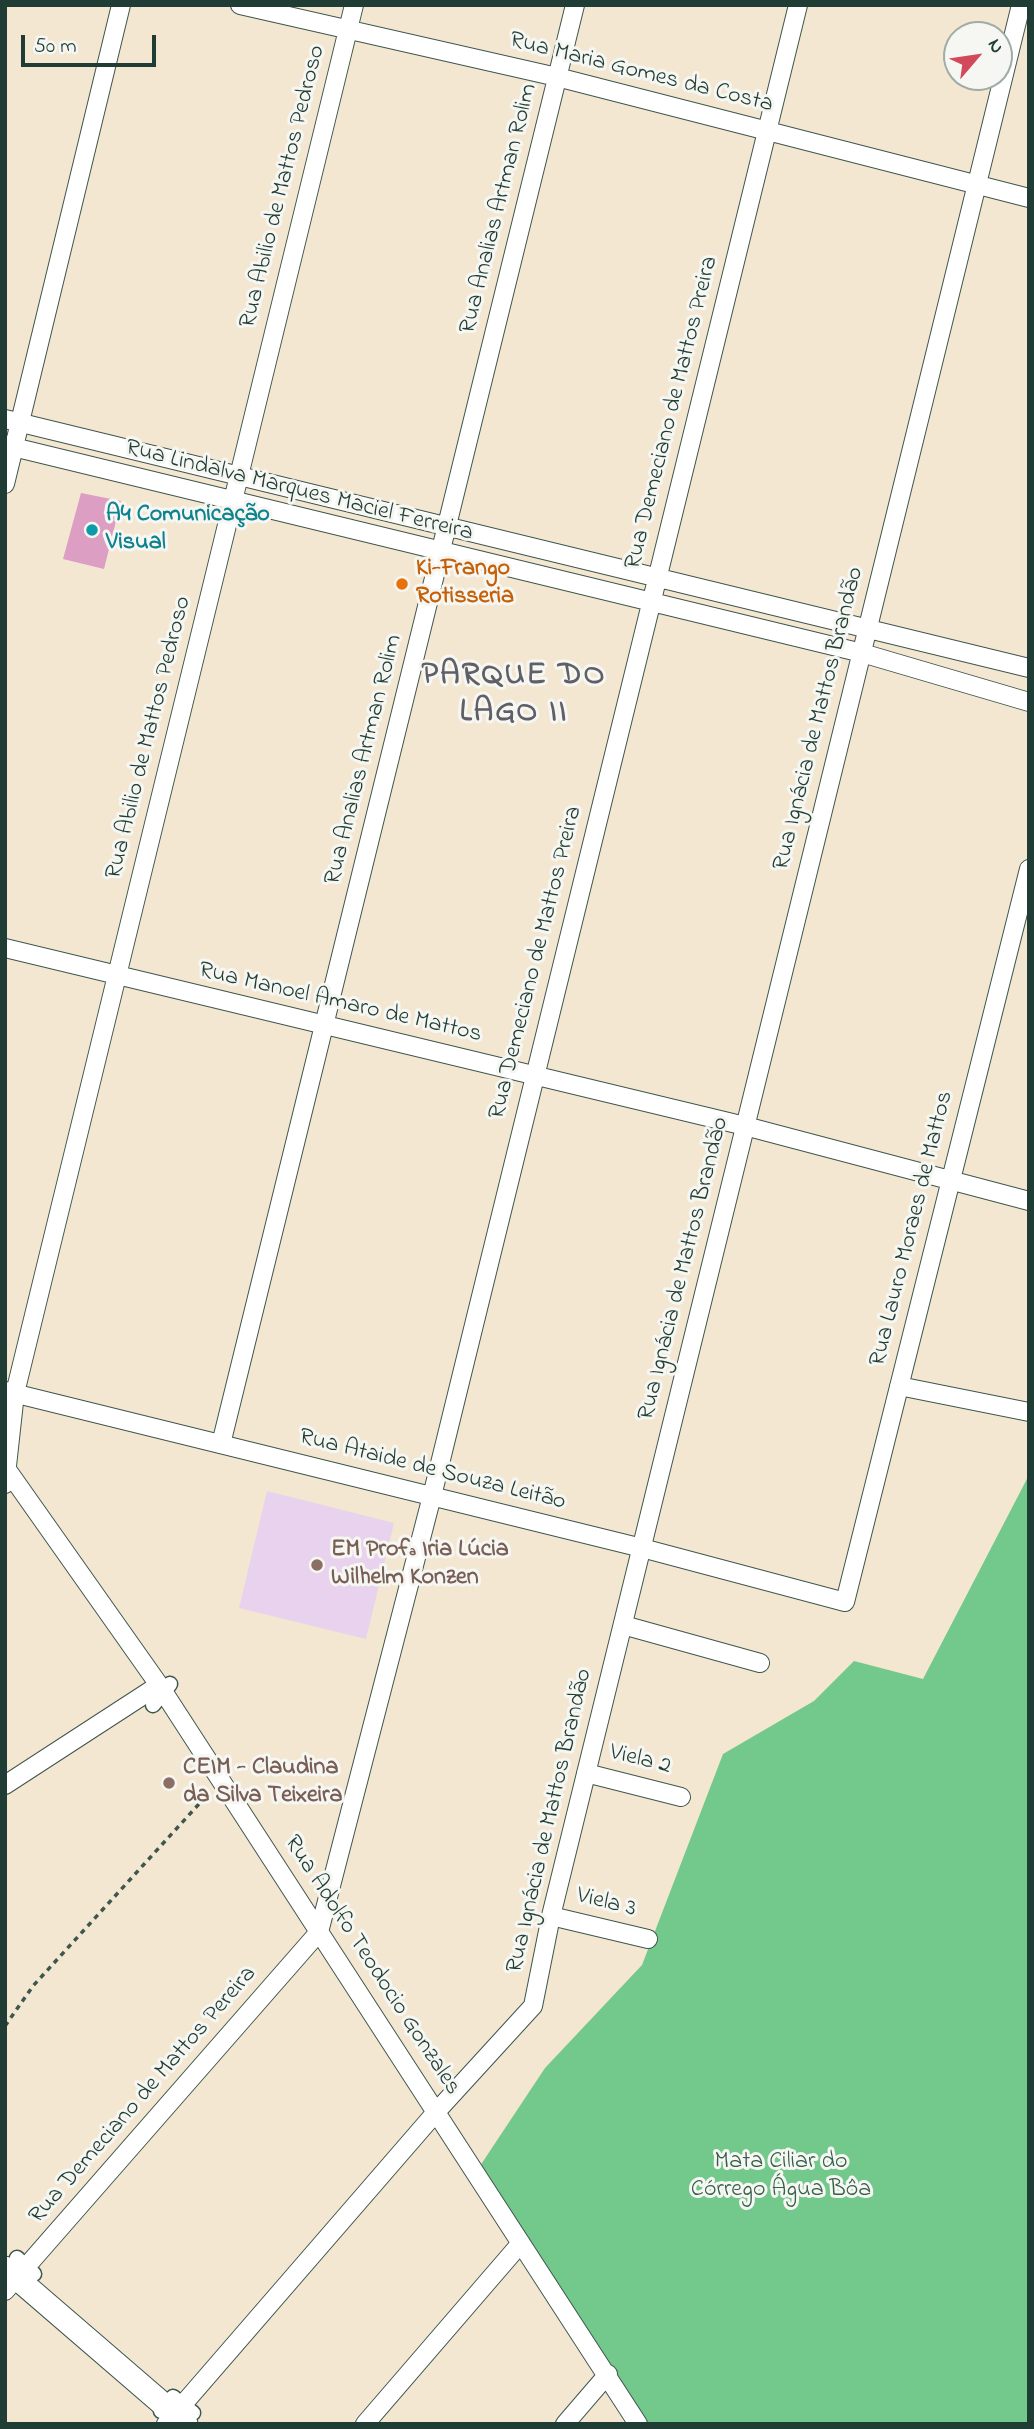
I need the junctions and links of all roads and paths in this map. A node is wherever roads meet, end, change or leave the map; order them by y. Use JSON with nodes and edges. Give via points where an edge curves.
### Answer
{"nodes":[{"id":1,"x":121,"y":5,"type":"edge"},
{"id":2,"x":240,"y":5,"type":"edge"},
{"id":3,"x":354,"y":5,"type":"edge"},
{"id":4,"x":575,"y":5,"type":"edge"},
{"id":5,"x":798,"y":5,"type":"edge"},
{"id":6,"x":1021,"y":5,"type":"edge"},
{"id":7,"x":348,"y":30,"type":"junction"},
{"id":8,"x":557,"y":77,"type":"junction"},
{"id":9,"x":767,"y":131,"type":"junction"},
{"id":10,"x":976,"y":185,"type":"junction"},
{"id":11,"x":1029,"y":198,"type":"edge"},
{"id":12,"x":12,"y":421,"type":"edge"},
{"id":13,"x":9,"y":446,"type":"edge"},
{"id":14,"x":239,"y":477,"type":"junction"},
{"id":15,"x":5,"y":484,"type":"edge"},
{"id":16,"x":233,"y":501,"type":"junction"},
{"id":17,"x":448,"y":529,"type":"junction"},
{"id":18,"x":442,"y":552,"type":"junction"},
{"id":19,"x":657,"y":578,"type":"junction"},
{"id":20,"x":649,"y":611,"type":"junction"},
{"id":21,"x":867,"y":629,"type":"junction"},
{"id":22,"x":862,"y":653,"type":"junction"},
{"id":23,"x":1029,"y":668,"type":"edge"},
{"id":24,"x":1029,"y":702,"type":"edge"},
{"id":25,"x":1029,"y":869,"type":"edge"},
{"id":26,"x":5,"y":948,"type":"edge"},
{"id":27,"x":117,"y":975,"type":"junction"},
{"id":28,"x":331,"y":1026,"type":"junction"},
{"id":29,"x":535,"y":1075,"type":"junction"},
{"id":30,"x":739,"y":1124,"type":"junction"},
{"id":31,"x":950,"y":1182,"type":"junction"},
{"id":32,"x":1029,"y":1201,"type":"edge"},
{"id":33,"x":900,"y":1386,"type":"junction"},
{"id":34,"x":10,"y":1392,"type":"edge"},
{"id":35,"x":1029,"y":1412,"type":"edge"},
{"id":36,"x":221,"y":1444,"type":"junction"},
{"id":37,"x":7,"y":1477,"type":"edge"},
{"id":38,"x":434,"y":1493,"type":"junction"},
{"id":39,"x":634,"y":1546,"type":"junction"},
{"id":40,"x":845,"y":1602,"type":"joint"},
{"id":41,"x":623,"y":1625,"type":"junction"},
{"id":42,"x":760,"y":1663,"type":"dead end"},
{"id":43,"x":161,"y":1692,"type":"junction"},
{"id":44,"x":586,"y":1773,"type":"junction"},
{"id":45,"x":220,"y":1780,"type":"junction"},
{"id":46,"x":5,"y":1785,"type":"edge"},
{"id":47,"x":681,"y":1797,"type":"dead end"},
{"id":48,"x":551,"y":1916,"type":"junction"},
{"id":49,"x":648,"y":1939,"type":"dead end"},
{"id":50,"x":325,"y":1941,"type":"junction"},
{"id":51,"x":5,"y":2026,"type":"edge"},
{"id":52,"x":437,"y":2111,"type":"junction"},
{"id":53,"x":521,"y":2243,"type":"junction"},
{"id":54,"x":20,"y":2277,"type":"edge"},
{"id":55,"x":608,"y":2374,"type":"junction"},
{"id":56,"x":176,"y":2416,"type":"edge"},
{"id":57,"x":365,"y":2424,"type":"edge"},
{"id":58,"x":565,"y":2424,"type":"edge"},
{"id":59,"x":638,"y":2424,"type":"edge"}],
"edges":[{"from":1,"to":12,"type":"street"},
{"from":2,"to":7,"type":"street","name":"Rua Maria Gomes da Costa"},
{"from":3,"to":7,"type":"street","name":"Rua Abilio de Mattos Pedroso"},
{"from":4,"to":8,"type":"street","name":"Rua Analias Artman Rolim"},
{"from":5,"to":9,"type":"street","name":"Rua Demeciano de Mattos Preira"},
{"from":6,"to":10,"type":"street","name":"Rua Ignácia de Mattos Brandão"},
{"from":7,"to":8,"type":"street","name":"Rua Maria Gomes da Costa"},
{"from":7,"to":14,"type":"street","name":"Rua Abilio de Mattos Pedroso"},
{"from":8,"to":9,"type":"street","name":"Rua Maria Gomes da Costa"},
{"from":8,"to":17,"type":"street","name":"Rua Analias Artman Rolim"},
{"from":9,"to":10,"type":"street","name":"Rua Maria Gomes da Costa"},
{"from":9,"to":19,"type":"street","name":"Rua Demeciano de Mattos Preira"},
{"from":10,"to":11,"type":"street","name":"Rua Maria Gomes da Costa"},
{"from":10,"to":21,"type":"street","name":"Rua Ignácia de Mattos Brandão"},
{"from":12,"to":13,"type":"street"},
{"from":12,"to":14,"type":"street","name":"Rua Lindalva Marques Maciel Ferreira"},
{"from":13,"to":15,"type":"street"},
{"from":13,"to":16,"type":"street","name":"Rua Lindalva Marques Maciel Ferreira"},
{"from":14,"to":16,"type":"street","name":"Rua Abilio de Mattos Pedroso"},
{"from":14,"to":17,"type":"street","name":"Rua Lindalva Marques Maciel Ferreira"},
{"from":16,"to":18,"type":"street","name":"Rua Lindalva Marques Maciel Ferreira"},
{"from":16,"to":27,"type":"street","name":"Rua Abilio de Mattos Pedroso"},
{"from":17,"to":18,"type":"street","name":"Rua Analias Artman Rolim"},
{"from":17,"to":19,"type":"street","name":"Rua Lindalva Marques Maciel Ferreira"},
{"from":18,"to":20,"type":"street","name":"Rua Lindalva Marques Maciel Ferreira"},
{"from":18,"to":28,"type":"street","name":"Rua Analias Artman Rolim"},
{"from":19,"to":20,"type":"street","name":"Rua Demeciano de Mattos Preira"},
{"from":19,"to":21,"type":"street","name":"Rua Lindalva Marques Maciel Ferreira"},
{"from":20,"to":22,"type":"street","name":"Rua Lindalva Marques Maciel Ferreira"},
{"from":20,"to":29,"type":"street","name":"Rua Demeciano de Mattos Preira"},
{"from":21,"to":22,"type":"street","name":"Rua Ignácia de Mattos Brandão"},
{"from":21,"to":23,"type":"street","name":"Rua Lindalva Marques Maciel Ferreira"},
{"from":22,"to":24,"type":"street","name":"Rua Lindalva Marques Maciel Ferreira"},
{"from":22,"to":30,"type":"street","name":"Rua Ignácia de Mattos Brandão"},
{"from":25,"to":31,"type":"street","name":"Rua Lauro Moraes de Mattos"},
{"from":26,"to":27,"type":"street","name":"Rua Manoel Amaro de Mattos"},
{"from":27,"to":28,"type":"street","name":"Rua Manoel Amaro de Mattos"},
{"from":27,"to":34,"type":"street","name":"Rua Abilio de Mattos Pedroso"},
{"from":28,"to":29,"type":"street","name":"Rua Manoel Amaro de Mattos"},
{"from":28,"to":36,"type":"street","name":"Rua Analias Artman Rolim"},
{"from":29,"to":30,"type":"street","name":"Rua Manoel Amaro de Mattos"},
{"from":29,"to":38,"type":"street","name":"Rua Demeciano de Mattos Preira"},
{"from":30,"to":31,"type":"street","name":"Rua Manoel Amaro de Mattos"},
{"from":30,"to":39,"type":"street","name":"Rua Ignácia de Mattos Brandão"},
{"from":31,"to":32,"type":"street","name":"Rua Manoel Amaro de Mattos"},
{"from":31,"to":33,"type":"street","name":"Rua Lauro Moraes de Mattos"},
{"from":33,"to":35,"type":"street"},
{"from":33,"to":40,"type":"street","name":"Rua Lauro Moraes de Mattos"},
{"from":34,"to":36,"type":"street","name":"Rua Ataide de Souza Leitão"},
{"from":34,"to":37,"type":"street","name":"Rua Abilio de Mattos Pedroso"},
{"from":36,"to":38,"type":"street","name":"Rua Ataide de Souza Leitão"},
{"from":37,"to":43,"type":"street","name":"Rua Adolfo Teodocio Gonzales"},
{"from":38,"to":39,"type":"street","name":"Rua Ataide de Souza Leitão"},
{"from":38,"to":50,"type":"street","name":"Rua Demeciano de Mattos Preira"},
{"from":39,"to":40,"type":"street","name":"Rua Ataide de Souza Leitão"},
{"from":39,"to":41,"type":"street","name":"Rua Ignácia de Mattos Brandão"},
{"from":41,"to":42,"type":"street"},
{"from":41,"to":44,"type":"street","name":"Rua Ignácia de Mattos Brandão"},
{"from":43,"to":45,"type":"street","name":"Rua Adolfo Teodocio Gonzales"},
{"from":43,"to":46,"type":"street"},
{"from":44,"to":47,"type":"street","name":"Viela 2"},
{"from":44,"to":48,"type":"street","name":"Rua Ignácia de Mattos Brandão"},
{"from":45,"to":50,"type":"street","name":"Rua Adolfo Teodocio Gonzales"},
{"from":45,"to":51,"type":"path","via":[[33,1986]]},
{"from":48,"to":49,"type":"street","name":"Viela 3"},
{"from":48,"to":52,"type":"street","name":"Rua Ignácia de Mattos Brandão","via":[[533,2006]]},
{"from":50,"to":52,"type":"street","name":"Rua Adolfo Teodocio Gonzales"},
{"from":50,"to":54,"type":"street","name":"Rua Demeciano de Mattos Pereira"},
{"from":52,"to":53,"type":"street","name":"Rua Adolfo Teodocio Gonzales"},
{"from":52,"to":56,"type":"street","name":"Rua Ignácia de Mattos Brandão"},
{"from":53,"to":55,"type":"street","name":"Rua Adolfo Teodocio Gonzales"},
{"from":53,"to":57,"type":"street"},
{"from":54,"to":56,"type":"street"},
{"from":55,"to":58,"type":"street"},
{"from":55,"to":59,"type":"street","name":"Rua Adolfo Teodocio Gonzales"}]}
